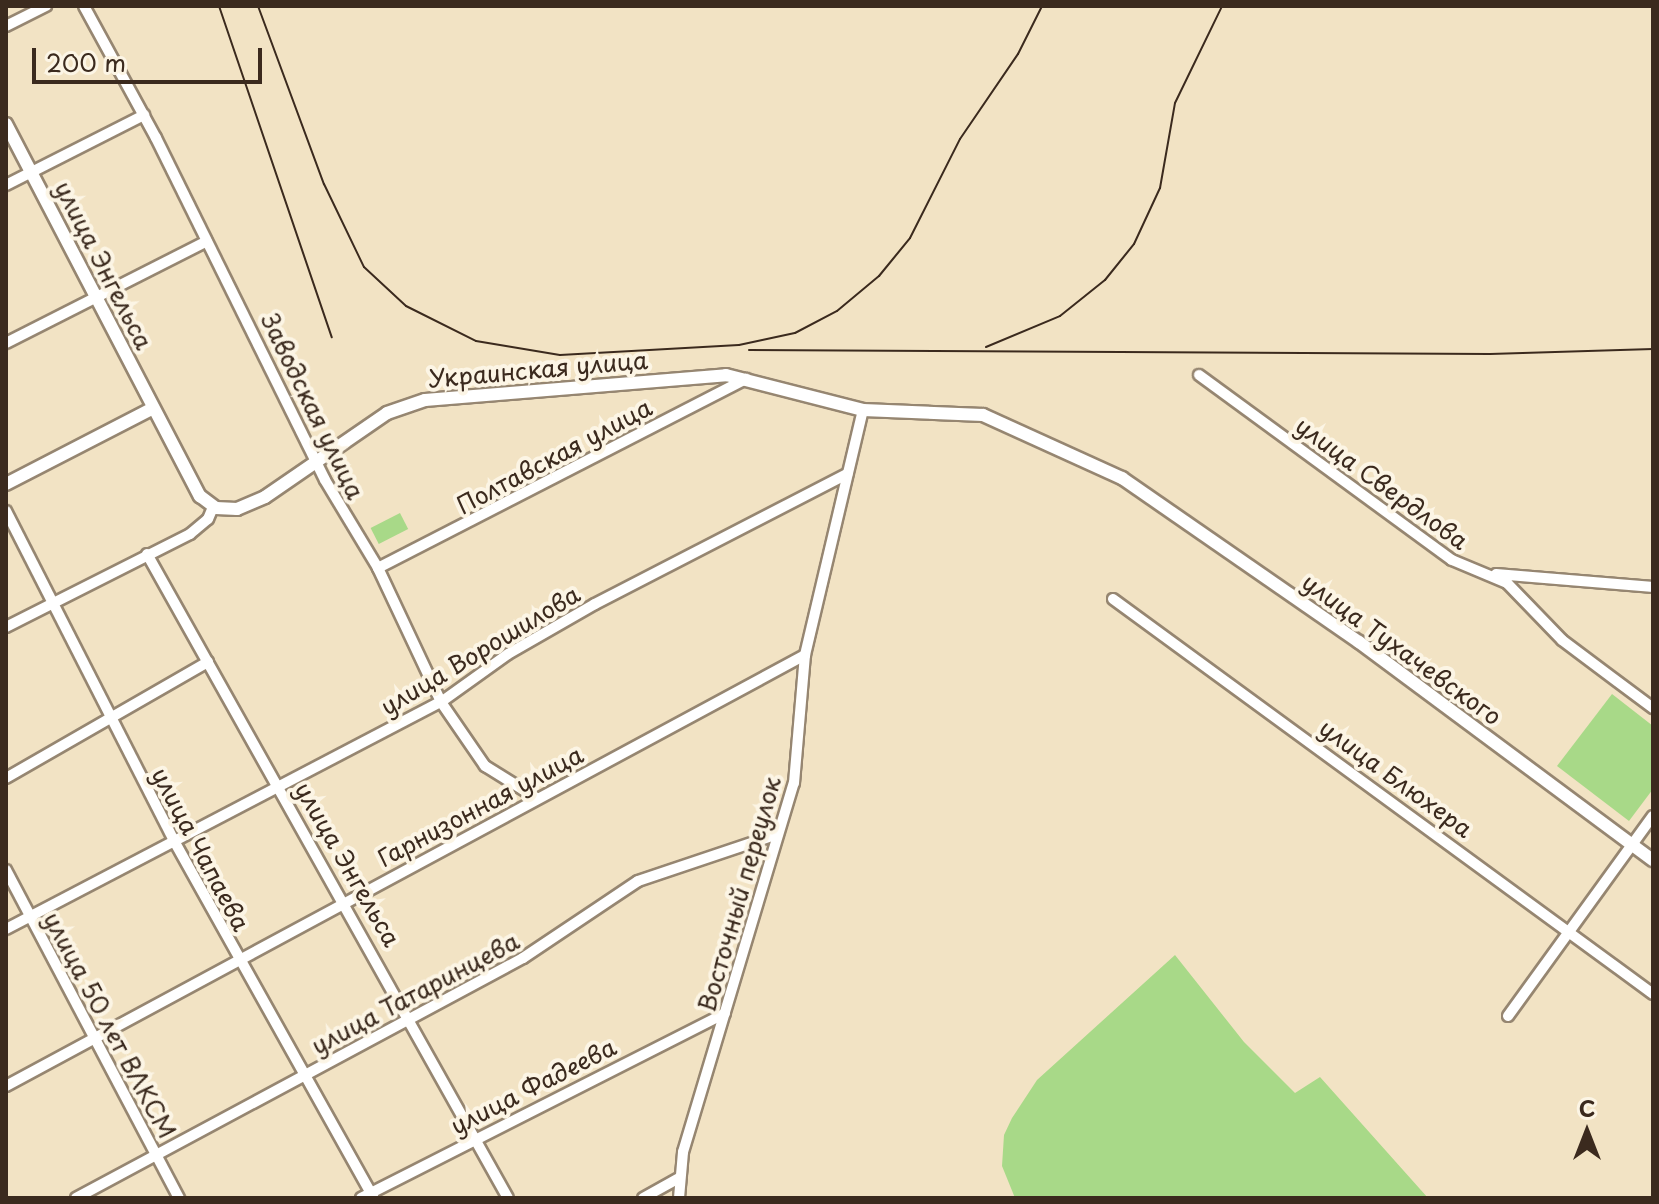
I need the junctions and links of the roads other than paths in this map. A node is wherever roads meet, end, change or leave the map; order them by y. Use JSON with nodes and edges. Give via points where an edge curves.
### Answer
{"nodes":[{"id":1,"x":46,"y":6,"type":"edge"},
{"id":2,"x":84,"y":6,"type":"edge"},
{"id":3,"x":6,"y":26,"type":"edge"},
{"id":4,"x":144,"y":115,"type":"junction"},
{"id":5,"x":6,"y":124,"type":"edge"},
{"id":6,"x":31,"y":173,"type":"junction"},
{"id":7,"x":6,"y":185,"type":"edge"},
{"id":8,"x":207,"y":241,"type":"junction"},
{"id":9,"x":96,"y":299,"type":"junction"},
{"id":10,"x":6,"y":343,"type":"edge"},
{"id":11,"x":1199,"y":375,"type":"dead end"},
{"id":12,"x":748,"y":378,"type":"junction"},
{"id":13,"x":153,"y":408,"type":"junction"},
{"id":14,"x":863,"y":410,"type":"junction"},
{"id":15,"x":319,"y":464,"type":"junction"},
{"id":16,"x":847,"y":474,"type":"junction"},
{"id":17,"x":1122,"y":478,"type":"joint"},
{"id":18,"x":6,"y":484,"type":"edge"},
{"id":19,"x":213,"y":507,"type":"junction"},
{"id":20,"x":6,"y":511,"type":"edge"},
{"id":21,"x":147,"y":554,"type":"junction"},
{"id":22,"x":378,"y":568,"type":"junction"},
{"id":23,"x":1494,"y":574,"type":"junction"},
{"id":24,"x":1653,"y":587,"type":"edge"},
{"id":25,"x":1113,"y":599,"type":"dead end"},
{"id":26,"x":52,"y":603,"type":"junction"},
{"id":27,"x":6,"y":627,"type":"edge"},
{"id":28,"x":805,"y":655,"type":"junction"},
{"id":29,"x":208,"y":662,"type":"junction"},
{"id":30,"x":441,"y":702,"type":"junction"},
{"id":31,"x":1653,"y":708,"type":"edge"},
{"id":32,"x":109,"y":719,"type":"junction"},
{"id":33,"x":6,"y":778,"type":"edge"},
{"id":34,"x":277,"y":784,"type":"junction"},
{"id":35,"x":535,"y":797,"type":"junction"},
{"id":36,"x":1653,"y":816,"type":"edge"},
{"id":37,"x":775,"y":835,"type":"junction"},
{"id":38,"x":173,"y":839,"type":"junction"},
{"id":39,"x":1632,"y":846,"type":"junction"},
{"id":40,"x":1653,"y":860,"type":"edge"},
{"id":41,"x":6,"y":870,"type":"edge"},
{"id":42,"x":345,"y":903,"type":"junction"},
{"id":43,"x":31,"y":916,"type":"junction"},
{"id":44,"x":6,"y":929,"type":"edge"},
{"id":45,"x":1570,"y":931,"type":"junction"},
{"id":46,"x":239,"y":961,"type":"junction"},
{"id":47,"x":1653,"y":994,"type":"edge"},
{"id":48,"x":725,"y":1013,"type":"junction"},
{"id":49,"x":1508,"y":1016,"type":"dead end"},
{"id":50,"x":411,"y":1019,"type":"junction"},
{"id":51,"x":92,"y":1039,"type":"junction"},
{"id":52,"x":303,"y":1076,"type":"junction"},
{"id":53,"x":6,"y":1086,"type":"edge"},
{"id":54,"x":475,"y":1138,"type":"junction"},
{"id":55,"x":157,"y":1155,"type":"junction"},
{"id":56,"x":679,"y":1178,"type":"junction"},
{"id":57,"x":369,"y":1196,"type":"edge"},
{"id":58,"x":76,"y":1198,"type":"edge"},
{"id":59,"x":179,"y":1198,"type":"edge"},
{"id":60,"x":508,"y":1198,"type":"edge"},
{"id":61,"x":643,"y":1198,"type":"edge"},
{"id":62,"x":679,"y":1198,"type":"edge"}],
"edges":[{"from":1,"to":3,"type":"street"},
{"from":2,"to":4,"type":"street","name":"Заводская улица"},
{"from":4,"to":6,"type":"street"},
{"from":4,"to":8,"type":"street","name":"Заводская улица"},
{"from":5,"to":6,"type":"main road","name":"улица Энгельса"},
{"from":6,"to":7,"type":"street"},
{"from":6,"to":9,"type":"main road","name":"улица Энгельса"},
{"from":8,"to":9,"type":"street"},
{"from":8,"to":15,"type":"street","name":"Заводская улица"},
{"from":9,"to":10,"type":"street"},
{"from":9,"to":13,"type":"main road","name":"улица Энгельса"},
{"from":11,"to":23,"type":"street","name":"улица Свердлова","via":[[1452,560],[1474,572]]},
{"from":12,"to":14,"type":"main road","name":"Украинская улица"},
{"from":12,"to":15,"type":"main road","name":"Украинская улица","via":[[706,376],[419,400],[387,413]]},
{"from":12,"to":22,"type":"street","name":"Полтавская улица"},
{"from":13,"to":18,"type":"main road"},
{"from":13,"to":19,"type":"main road","name":"улица Энгельса","via":[[200,496]]},
{"from":14,"to":16,"type":"street","name":"Восточный переулок"},
{"from":14,"to":17,"type":"main road","name":"Украинская улица","via":[[983,415]]},
{"from":15,"to":19,"type":"main road","name":"Украинская улица","via":[[250,504]]},
{"from":15,"to":22,"type":"street","name":"Заводская улица"},
{"from":16,"to":28,"type":"street","name":"Восточный переулок"},
{"from":16,"to":30,"type":"street","name":"улица Ворошилова","via":[[595,604],[508,654]]},
{"from":17,"to":39,"type":"main road","name":"улица Тухачевского","via":[[1359,642]]},
{"from":19,"to":21,"type":"street","via":[[203,525]]},
{"from":20,"to":26,"type":"street","name":"улица Чапаева"},
{"from":21,"to":26,"type":"street"},
{"from":21,"to":29,"type":"street","name":"улица Энгельса"},
{"from":22,"to":30,"type":"street","name":"Заводская улица"},
{"from":23,"to":24,"type":"street"},
{"from":23,"to":31,"type":"street","name":"улица Свердлова","via":[[1565,643]]},
{"from":25,"to":45,"type":"street","name":"улица Блюхера"},
{"from":26,"to":27,"type":"street"},
{"from":26,"to":32,"type":"street","name":"улица Чапаева"},
{"from":28,"to":35,"type":"street","name":"Гарнизонная улица"},
{"from":28,"to":37,"type":"street","name":"Восточный переулок","via":[[794,783]]},
{"from":29,"to":32,"type":"street"},
{"from":29,"to":34,"type":"street","name":"улица Энгельса"},
{"from":30,"to":34,"type":"street","name":"улица Ворошилова"},
{"from":30,"to":35,"type":"street","name":"Заводская улица","via":[[487,769]]},
{"from":32,"to":33,"type":"street"},
{"from":32,"to":38,"type":"street","name":"улица Чапаева"},
{"from":34,"to":38,"type":"street","name":"улица Ворошилова"},
{"from":34,"to":42,"type":"street","name":"улица Энгельса"},
{"from":35,"to":42,"type":"street","name":"Гарнизонная улица"},
{"from":36,"to":39,"type":"street"},
{"from":37,"to":48,"type":"street","name":"Восточный переулок"},
{"from":37,"to":50,"type":"street","name":"улица Татаринцева","via":[[638,881],[523,958]]},
{"from":38,"to":43,"type":"street","name":"улица Ворошилова"},
{"from":38,"to":46,"type":"street","name":"улица Чапаева"},
{"from":39,"to":40,"type":"main road","name":"улица Тухачевского"},
{"from":39,"to":45,"type":"street"},
{"from":41,"to":43,"type":"street","name":"улица 50 лет ВЛКСМ"},
{"from":42,"to":46,"type":"street","name":"Гарнизонная улица"},
{"from":42,"to":50,"type":"street","name":"улица Энгельса"},
{"from":43,"to":44,"type":"street","name":"улица Ворошилова"},
{"from":43,"to":51,"type":"street","name":"улица 50 лет ВЛКСМ"},
{"from":45,"to":47,"type":"street","name":"улица Блюхера"},
{"from":45,"to":49,"type":"street"},
{"from":46,"to":51,"type":"street","name":"Гарнизонная улица"},
{"from":46,"to":52,"type":"street","name":"улица Чапаева"},
{"from":48,"to":54,"type":"street","name":"улица Фадеева"},
{"from":48,"to":56,"type":"street","name":"Восточный переулок"},
{"from":50,"to":52,"type":"street","name":"улица Татаринцева"},
{"from":50,"to":54,"type":"street","name":"улица Энгельса"},
{"from":51,"to":53,"type":"street","name":"Гарнизонная улица"},
{"from":51,"to":55,"type":"street","name":"улица 50 лет ВЛКСМ"},
{"from":52,"to":55,"type":"street","name":"улица Татаринцева"},
{"from":52,"to":57,"type":"street","name":"улица Чапаева"},
{"from":54,"to":57,"type":"street","name":"улица Фадеева"},
{"from":54,"to":60,"type":"street","name":"улица Энгельса"},
{"from":55,"to":58,"type":"street","name":"улица Татаринцева"},
{"from":55,"to":59,"type":"street","name":"улица 50 лет ВЛКСМ"},
{"from":56,"to":61,"type":"street"},
{"from":56,"to":62,"type":"street","name":"Восточный переулок"}]}
